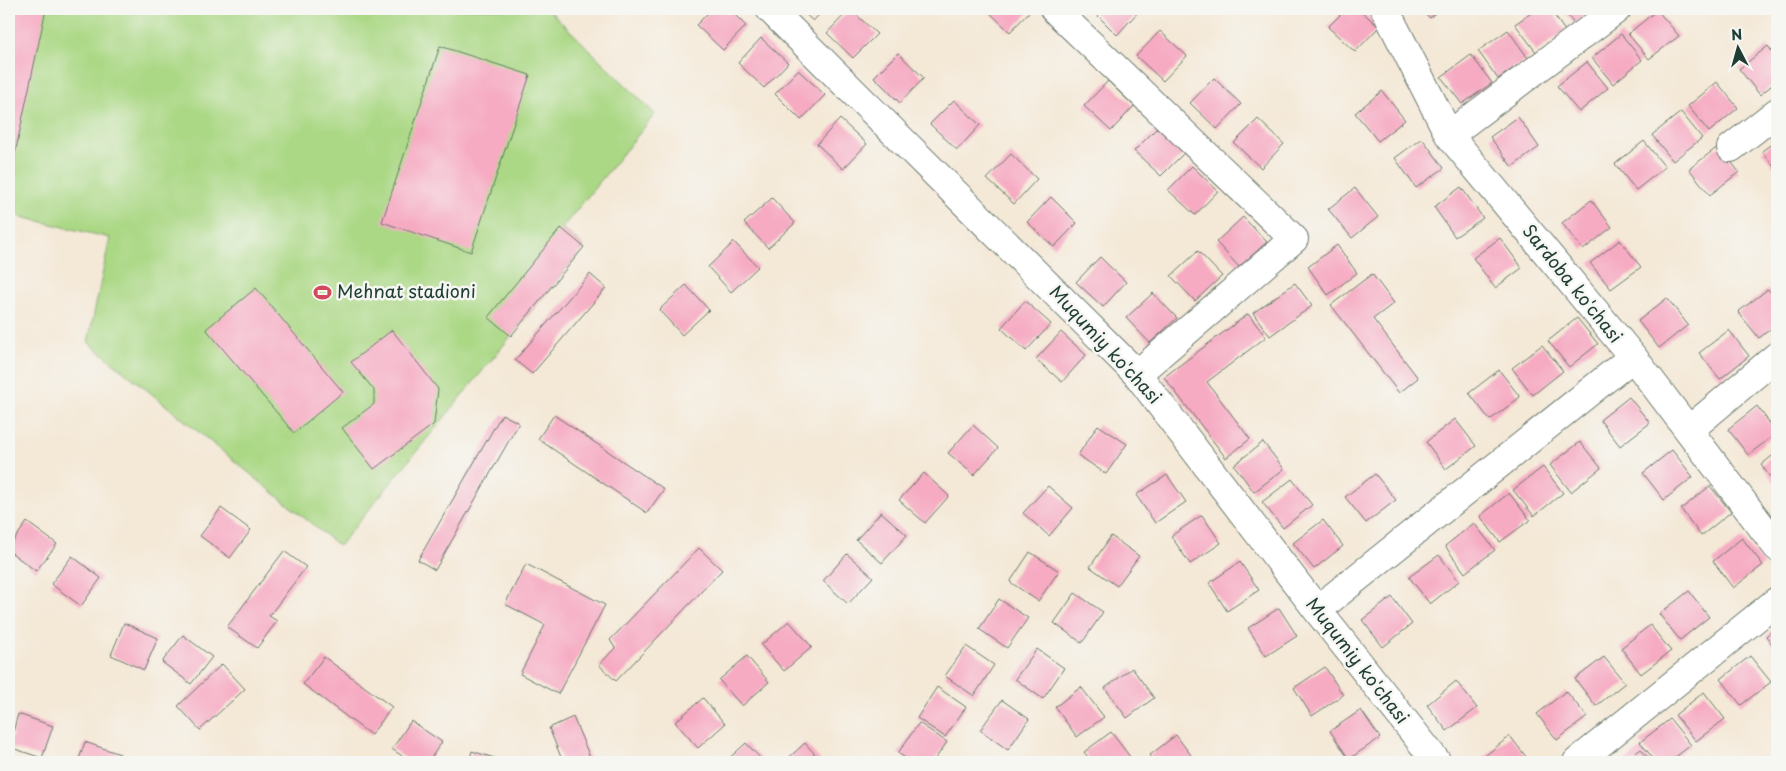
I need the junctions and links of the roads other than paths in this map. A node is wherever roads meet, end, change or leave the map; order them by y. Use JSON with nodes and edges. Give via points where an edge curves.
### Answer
{"nodes":[{"id":1,"x":770,"y":9,"type":"edge"},
{"id":2,"x":1054,"y":9,"type":"edge"},
{"id":3,"x":1385,"y":9,"type":"edge"},
{"id":4,"x":1618,"y":9,"type":"edge"},
{"id":5,"x":1777,"y":112,"type":"edge"},
{"id":6,"x":1450,"y":135,"type":"junction"},
{"id":7,"x":1731,"y":148,"type":"dead end"},
{"id":8,"x":1777,"y":356,"type":"edge"},
{"id":9,"x":1633,"y":357,"type":"junction"},
{"id":10,"x":1137,"y":374,"type":"junction"},
{"id":11,"x":1689,"y":430,"type":"junction"},
{"id":12,"x":1777,"y":547,"type":"edge"},
{"id":13,"x":1777,"y":601,"type":"edge"},
{"id":14,"x":1317,"y":610,"type":"junction"},
{"id":15,"x":1437,"y":762,"type":"edge"},
{"id":16,"x":1577,"y":762,"type":"edge"}],
"edges":[{"from":1,"to":10,"type":"street","name":"Muqumiy ko'chasi"},
{"from":2,"to":10,"type":"street","via":[[1294,239]]},
{"from":3,"to":6,"type":"street","name":"Sardoba ko'chasi"},
{"from":4,"to":6,"type":"street"},
{"from":5,"to":7,"type":"street"},
{"from":6,"to":9,"type":"street","name":"Sardoba ko'chasi"},
{"from":8,"to":11,"type":"street"},
{"from":9,"to":11,"type":"street","name":"Sardoba ko'chasi"},
{"from":9,"to":14,"type":"street"},
{"from":10,"to":14,"type":"street","name":"Muqumiy ko'chasi"},
{"from":11,"to":12,"type":"street","name":"Sardoba ko'chasi"},
{"from":13,"to":16,"type":"street"},
{"from":14,"to":15,"type":"street","name":"Muqumiy ko'chasi"}]}
